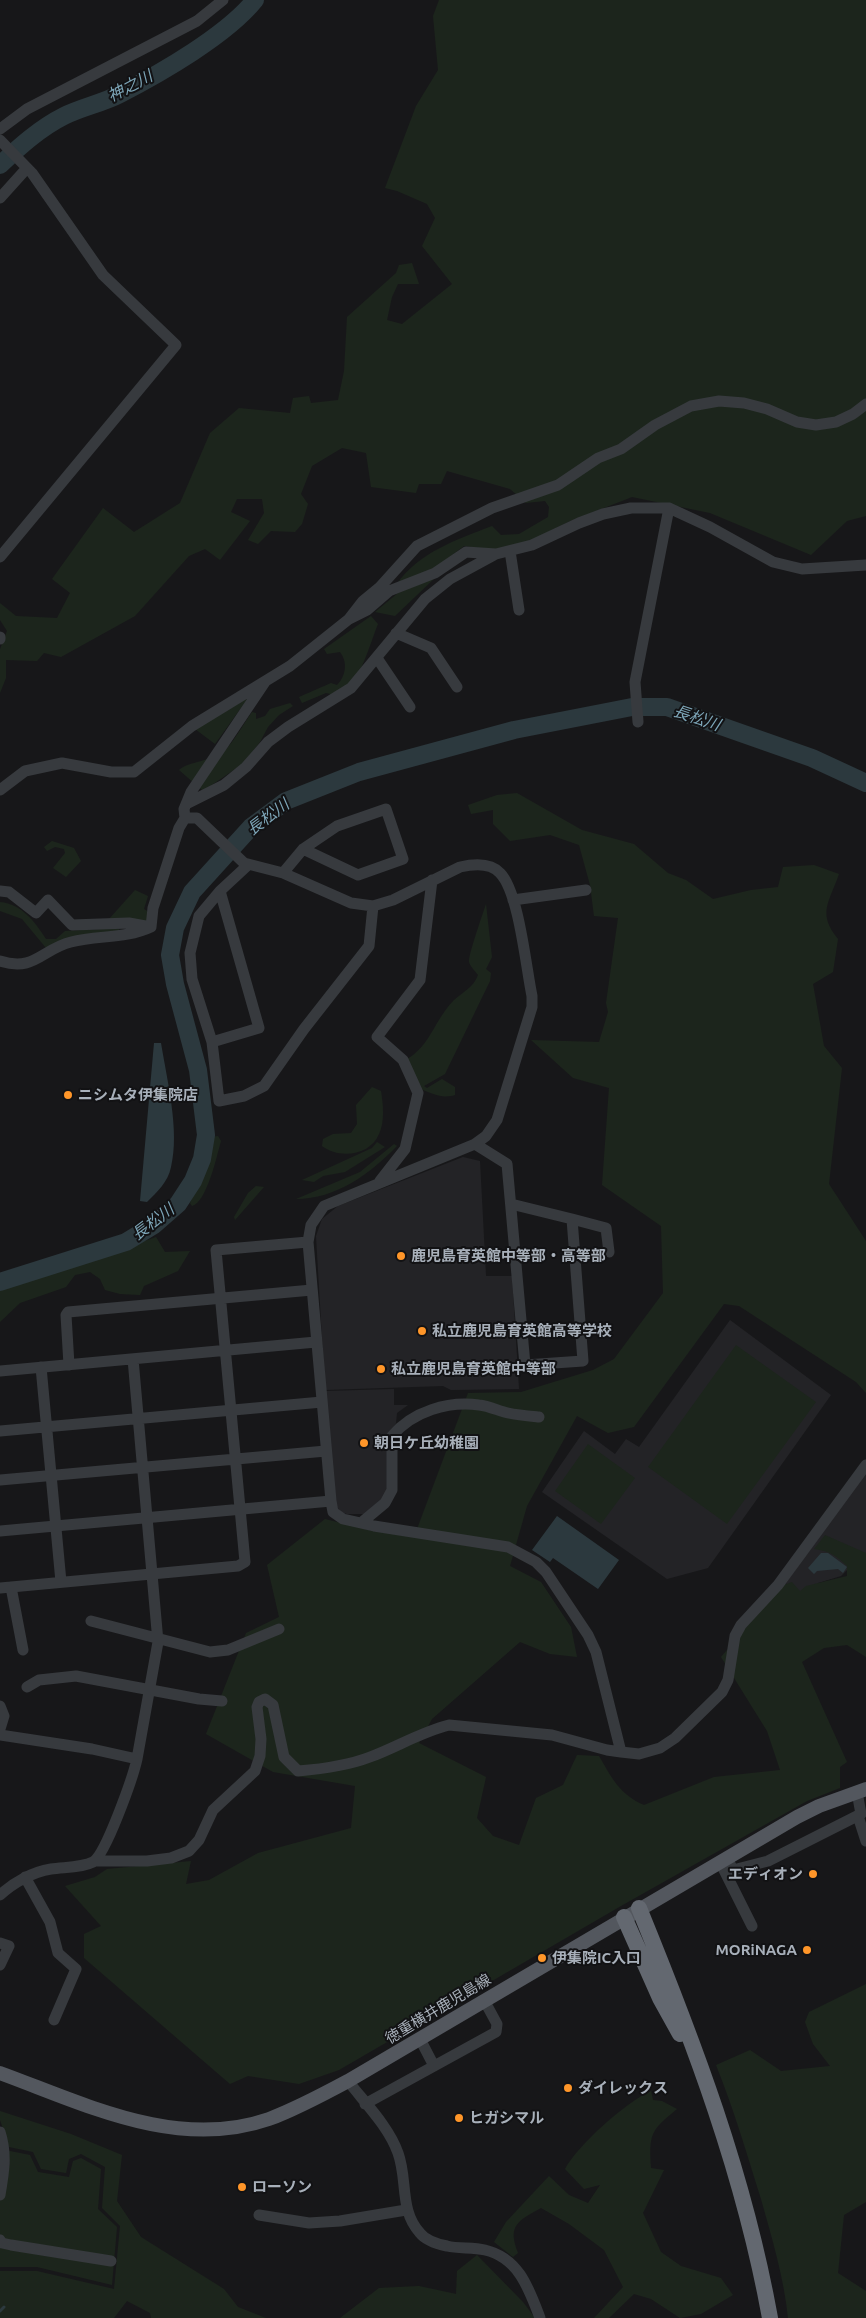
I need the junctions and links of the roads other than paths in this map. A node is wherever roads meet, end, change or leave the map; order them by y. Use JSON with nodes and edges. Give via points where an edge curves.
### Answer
{"nodes":[{"id":1,"x":223,"y":0,"type":"edge"},
{"id":2,"x":0,"y":129,"type":"edge"},
{"id":3,"x":0,"y":140,"type":"edge"},
{"id":4,"x":25,"y":166,"type":"junction"},
{"id":5,"x":0,"y":198,"type":"edge"},
{"id":6,"x":866,"y":404,"type":"edge"},
{"id":7,"x":669,"y":508,"type":"junction"},
{"id":8,"x":510,"y":551,"type":"junction"},
{"id":9,"x":496,"y":554,"type":"junction"},
{"id":10,"x":0,"y":557,"type":"edge"},
{"id":11,"x":866,"y":565,"type":"edge"},
{"id":12,"x":520,"y":610,"type":"dead end"},
{"id":13,"x":349,"y":619,"type":"junction"},
{"id":14,"x":396,"y":633,"type":"junction"},
{"id":15,"x":377,"y":658,"type":"junction"},
{"id":16,"x":267,"y":678,"type":"junction"},
{"id":17,"x":457,"y":687,"type":"dead end"},
{"id":18,"x":410,"y":707,"type":"dead end"},
{"id":19,"x":638,"y":720,"type":"dead end"},
{"id":20,"x":0,"y":790,"type":"edge"},
{"id":21,"x":188,"y":803,"type":"junction"},
{"id":22,"x":185,"y":818,"type":"junction"},
{"id":23,"x":302,"y":849,"type":"junction"},
{"id":24,"x":246,"y":864,"type":"junction"},
{"id":25,"x":282,"y":873,"type":"junction"},
{"id":26,"x":432,"y":880,"type":"junction"},
{"id":27,"x":586,"y":890,"type":"dead end"},
{"id":28,"x":0,"y":891,"type":"edge"},
{"id":29,"x":220,"y":891,"type":"junction"},
{"id":30,"x":513,"y":900,"type":"junction"},
{"id":31,"x":373,"y":906,"type":"junction"},
{"id":32,"x":151,"y":927,"type":"junction"},
{"id":33,"x":0,"y":961,"type":"edge"},
{"id":34,"x":212,"y":1042,"type":"junction"},
{"id":35,"x":475,"y":1144,"type":"junction"},
{"id":36,"x":378,"y":1183,"type":"junction"},
{"id":37,"x":511,"y":1204,"type":"junction"},
{"id":38,"x":572,"y":1218,"type":"junction"},
{"id":39,"x":308,"y":1242,"type":"junction"},
{"id":40,"x":609,"y":1252,"type":"dead end"},
{"id":41,"x":312,"y":1290,"type":"junction"},
{"id":42,"x":221,"y":1298,"type":"junction"},
{"id":43,"x":316,"y":1342,"type":"junction"},
{"id":44,"x":225,"y":1350,"type":"junction"},
{"id":45,"x":133,"y":1359,"type":"junction"},
{"id":46,"x":70,"y":1365,"type":"junction"},
{"id":47,"x":40,"y":1367,"type":"junction"},
{"id":48,"x":0,"y":1371,"type":"edge"},
{"id":49,"x":322,"y":1402,"type":"junction"},
{"id":50,"x":231,"y":1410,"type":"junction"},
{"id":51,"x":539,"y":1417,"type":"dead end"},
{"id":52,"x":138,"y":1418,"type":"junction"},
{"id":53,"x":46,"y":1427,"type":"junction"},
{"id":54,"x":0,"y":1431,"type":"edge"},
{"id":55,"x":326,"y":1451,"type":"junction"},
{"id":56,"x":236,"y":1459,"type":"junction"},
{"id":57,"x":866,"y":1465,"type":"edge"},
{"id":58,"x":142,"y":1467,"type":"junction"},
{"id":59,"x":51,"y":1476,"type":"junction"},
{"id":60,"x":0,"y":1480,"type":"edge"},
{"id":61,"x":331,"y":1500,"type":"junction"},
{"id":62,"x":240,"y":1509,"type":"junction"},
{"id":63,"x":147,"y":1517,"type":"junction"},
{"id":64,"x":361,"y":1523,"type":"junction"},
{"id":65,"x":56,"y":1526,"type":"junction"},
{"id":66,"x":0,"y":1531,"type":"edge"},
{"id":67,"x":152,"y":1574,"type":"junction"},
{"id":68,"x":61,"y":1582,"type":"junction"},
{"id":69,"x":6,"y":1587,"type":"edge"},
{"id":70,"x":91,"y":1621,"type":"dead end"},
{"id":71,"x":279,"y":1629,"type":"dead end"},
{"id":72,"x":158,"y":1638,"type":"junction"},
{"id":73,"x":23,"y":1650,"type":"dead end"},
{"id":74,"x":27,"y":1687,"type":"dead end"},
{"id":75,"x":150,"y":1690,"type":"junction"},
{"id":76,"x":222,"y":1701,"type":"dead end"},
{"id":77,"x":0,"y":1706,"type":"edge"},
{"id":78,"x":0,"y":1728,"type":"edge"},
{"id":79,"x":0,"y":1735,"type":"edge"},
{"id":80,"x":622,"y":1752,"type":"junction"},
{"id":81,"x":137,"y":1759,"type":"junction"},
{"id":82,"x":861,"y":1790,"type":"edge"},
{"id":83,"x":858,"y":1816,"type":"junction"},
{"id":84,"x":866,"y":1841,"type":"edge"},
{"id":85,"x":723,"y":1860,"type":"junction"},
{"id":86,"x":95,"y":1861,"type":"junction"},
{"id":87,"x":25,"y":1877,"type":"junction"},
{"id":88,"x":0,"y":1896,"type":"edge"},
{"id":89,"x":639,"y":1908,"type":"junction"},
{"id":90,"x":624,"y":1917,"type":"junction"},
{"id":91,"x":752,"y":1926,"type":"dead end"},
{"id":92,"x":0,"y":1942,"type":"edge"},
{"id":93,"x":0,"y":1965,"type":"edge"},
{"id":94,"x":484,"y":2000,"type":"junction"},
{"id":95,"x":54,"y":2020,"type":"dead end"},
{"id":96,"x":420,"y":2039,"type":"junction"},
{"id":97,"x":434,"y":2066,"type":"junction"},
{"id":98,"x":0,"y":2073,"type":"edge"},
{"id":99,"x":705,"y":2077,"type":"junction"},
{"id":100,"x":348,"y":2081,"type":"junction"},
{"id":101,"x":365,"y":2104,"type":"junction"},
{"id":102,"x":0,"y":2132,"type":"edge"},
{"id":103,"x":0,"y":2195,"type":"edge"},
{"id":104,"x":406,"y":2210,"type":"junction"},
{"id":105,"x":259,"y":2215,"type":"dead end"},
{"id":106,"x":0,"y":2240,"type":"edge"},
{"id":107,"x":110,"y":2261,"type":"dead end"},
{"id":108,"x":540,"y":2318,"type":"edge"},
{"id":109,"x":770,"y":2318,"type":"edge"}],
"edges":[{"from":1,"to":2,"type":"street","via":[[197,21],[27,109]]},
{"from":3,"to":4,"type":"street"},
{"from":4,"to":5,"type":"street"},
{"from":4,"to":10,"type":"street","via":[[103,275],[176,344]]},
{"from":6,"to":13,"type":"street","via":[[836,422],[816,425],[797,422],[744,403],[719,401],[691,406],[655,425],[621,449],[598,458],[558,485],[492,508],[418,546]]},
{"from":7,"to":8,"type":"street","via":[[631,508],[603,514],[532,545]]},
{"from":7,"to":11,"type":"street","via":[[772,562],[802,569]]},
{"from":7,"to":19,"type":"street","via":[[635,686]]},
{"from":8,"to":9,"type":"street"},
{"from":8,"to":12,"type":"street"},
{"from":9,"to":13,"type":"street","via":[[466,552],[435,573],[389,591],[367,610]]},
{"from":9,"to":14,"type":"street","via":[[466,569],[425,599]]},
{"from":13,"to":16,"type":"street","via":[[290,666]]},
{"from":14,"to":15,"type":"street"},
{"from":14,"to":17,"type":"street","via":[[431,648]]},
{"from":15,"to":18,"type":"street"},
{"from":15,"to":21,"type":"street","via":[[351,688],[268,742],[246,767],[224,785]]},
{"from":16,"to":20,"type":"street","via":[[192,726],[134,772],[112,772],[62,763],[25,771]]},
{"from":16,"to":21,"type":"street","via":[[191,792]]},
{"from":21,"to":22,"type":"street","via":[[184,809]]},
{"from":22,"to":24,"type":"street","via":[[197,818]]},
{"from":22,"to":32,"type":"street","via":[[152,908]]},
{"from":23,"to":23,"type":"street","via":[[337,826],[386,809],[403,859],[358,875]]},
{"from":23,"to":25,"type":"street"},
{"from":24,"to":25,"type":"street"},
{"from":24,"to":29,"type":"street"},
{"from":25,"to":31,"type":"street","via":[[351,903]]},
{"from":26,"to":30,"type":"street","via":[[465,866],[490,866],[500,872]]},
{"from":26,"to":31,"type":"street","via":[[393,900]]},
{"from":26,"to":36,"type":"street","via":[[420,980],[377,1037],[403,1060],[418,1093],[405,1149]]},
{"from":27,"to":30,"type":"street"},
{"from":28,"to":32,"type":"street","via":[[10,892],[36,912],[48,900],[72,924],[129,923]]},
{"from":29,"to":34,"type":"street","via":[[199,916],[190,953],[192,979]]},
{"from":29,"to":34,"type":"street","via":[[259,1028]]},
{"from":30,"to":35,"type":"street","via":[[532,1007],[497,1120],[486,1136]]},
{"from":31,"to":34,"type":"street","via":[[369,946],[264,1086],[244,1096],[219,1101]]},
{"from":32,"to":33,"type":"street","via":[[137,934],[71,942],[23,965]]},
{"from":35,"to":36,"type":"street"},
{"from":35,"to":37,"type":"street","via":[[507,1164]]},
{"from":36,"to":39,"type":"street","via":[[324,1206],[311,1225]]},
{"from":37,"to":38,"type":"street"},
{"from":37,"to":38,"type":"street","via":[[525,1365],[583,1361]]},
{"from":38,"to":40,"type":"street","via":[[606,1228]]},
{"from":39,"to":41,"type":"street"},
{"from":39,"to":42,"type":"street","via":[[216,1250]]},
{"from":41,"to":42,"type":"street"},
{"from":41,"to":43,"type":"street"},
{"from":42,"to":44,"type":"street"},
{"from":42,"to":46,"type":"street","via":[[68,1312]]},
{"from":43,"to":44,"type":"street"},
{"from":43,"to":49,"type":"street"},
{"from":44,"to":45,"type":"street"},
{"from":44,"to":50,"type":"street"},
{"from":45,"to":46,"type":"street"},
{"from":45,"to":52,"type":"street"},
{"from":46,"to":47,"type":"street"},
{"from":47,"to":48,"type":"street"},
{"from":47,"to":53,"type":"street"},
{"from":49,"to":50,"type":"street"},
{"from":49,"to":55,"type":"street"},
{"from":50,"to":52,"type":"street"},
{"from":50,"to":56,"type":"street"},
{"from":51,"to":64,"type":"street","via":[[464,1404],[415,1417],[392,1436],[392,1490],[385,1503]]},
{"from":52,"to":53,"type":"street"},
{"from":52,"to":58,"type":"street"},
{"from":53,"to":54,"type":"street"},
{"from":53,"to":59,"type":"street"},
{"from":55,"to":56,"type":"street"},
{"from":55,"to":61,"type":"street"},
{"from":56,"to":58,"type":"street"},
{"from":56,"to":62,"type":"street"},
{"from":57,"to":80,"type":"street","via":[[778,1584],[735,1636],[728,1680],[722,1692],[675,1738],[660,1748],[639,1754]]},
{"from":58,"to":59,"type":"street"},
{"from":58,"to":63,"type":"street"},
{"from":59,"to":60,"type":"street"},
{"from":59,"to":65,"type":"street"},
{"from":61,"to":62,"type":"street"},
{"from":61,"to":64,"type":"street","via":[[333,1512]]},
{"from":62,"to":63,"type":"street"},
{"from":62,"to":67,"type":"street","via":[[245,1562],[238,1566]]},
{"from":63,"to":65,"type":"street"},
{"from":63,"to":67,"type":"street"},
{"from":64,"to":80,"type":"street","via":[[508,1547],[536,1562],[588,1635],[596,1652]]},
{"from":65,"to":66,"type":"street"},
{"from":65,"to":68,"type":"street"},
{"from":67,"to":68,"type":"street"},
{"from":67,"to":72,"type":"street"},
{"from":68,"to":69,"type":"street"},
{"from":69,"to":73,"type":"street"},
{"from":70,"to":72,"type":"street"},
{"from":71,"to":72,"type":"street","via":[[228,1650],[210,1652]]},
{"from":72,"to":75,"type":"street"},
{"from":74,"to":75,"type":"street","via":[[39,1680],[76,1676]]},
{"from":75,"to":76,"type":"street"},
{"from":75,"to":81,"type":"street"},
{"from":77,"to":78,"type":"street","via":[[4,1716]]},
{"from":79,"to":81,"type":"street"},
{"from":80,"to":86,"type":"street","via":[[552,1735],[449,1725],[346,1765],[298,1771],[284,1757],[274,1705],[264,1700],[257,1707],[261,1739],[255,1771],[213,1810],[199,1840],[189,1851],[171,1858],[147,1861]]},
{"from":81,"to":86,"type":"street","via":[[105,1844]]},
{"from":82,"to":83,"type":"street","via":[[861,1814]]},
{"from":82,"to":85,"type":"main road","name":"徳重横井鹿児島線","via":[[797,1817]]},
{"from":83,"to":84,"type":"street"},
{"from":83,"to":85,"type":"street","via":[[768,1861],[733,1870]]},
{"from":85,"to":89,"type":"main road","name":"徳重横井鹿児島線"},
{"from":85,"to":91,"type":"street"},
{"from":86,"to":87,"type":"street","via":[[48,1869]]},
{"from":87,"to":88,"type":"street"},
{"from":87,"to":95,"type":"street","via":[[50,1922],[58,1953],[76,1969]]},
{"from":89,"to":90,"type":"main road","name":"徳重横井鹿児島線"},
{"from":89,"to":99,"type":"highway"},
{"from":90,"to":94,"type":"main road","name":"徳重横井鹿児島線"},
{"from":90,"to":99,"type":"highway","via":[[660,1998]]},
{"from":92,"to":93,"type":"street","via":[[8,1946]]},
{"from":94,"to":96,"type":"main road","name":"徳重横井鹿児島線"},
{"from":94,"to":97,"type":"street","via":[[498,2024],[496,2032]]},
{"from":96,"to":97,"type":"street"},
{"from":96,"to":100,"type":"main road","name":"徳重横井鹿児島線"},
{"from":97,"to":101,"type":"street"},
{"from":98,"to":100,"type":"main road","name":"徳重横井鹿児島線","via":[[123,2117],[183,2130],[242,2126],[268,2119]]},
{"from":99,"to":109,"type":"highway","via":[[744,2199]]},
{"from":100,"to":101,"type":"street"},
{"from":101,"to":104,"type":"street","via":[[398,2153]]},
{"from":102,"to":103,"type":"street","via":[[5,2164]]},
{"from":104,"to":105,"type":"street","via":[[309,2223]]},
{"from":104,"to":108,"type":"street","via":[[417,2230],[432,2242],[502,2256],[527,2284]]},
{"from":106,"to":107,"type":"street","via":[[11,2245]]}]}
